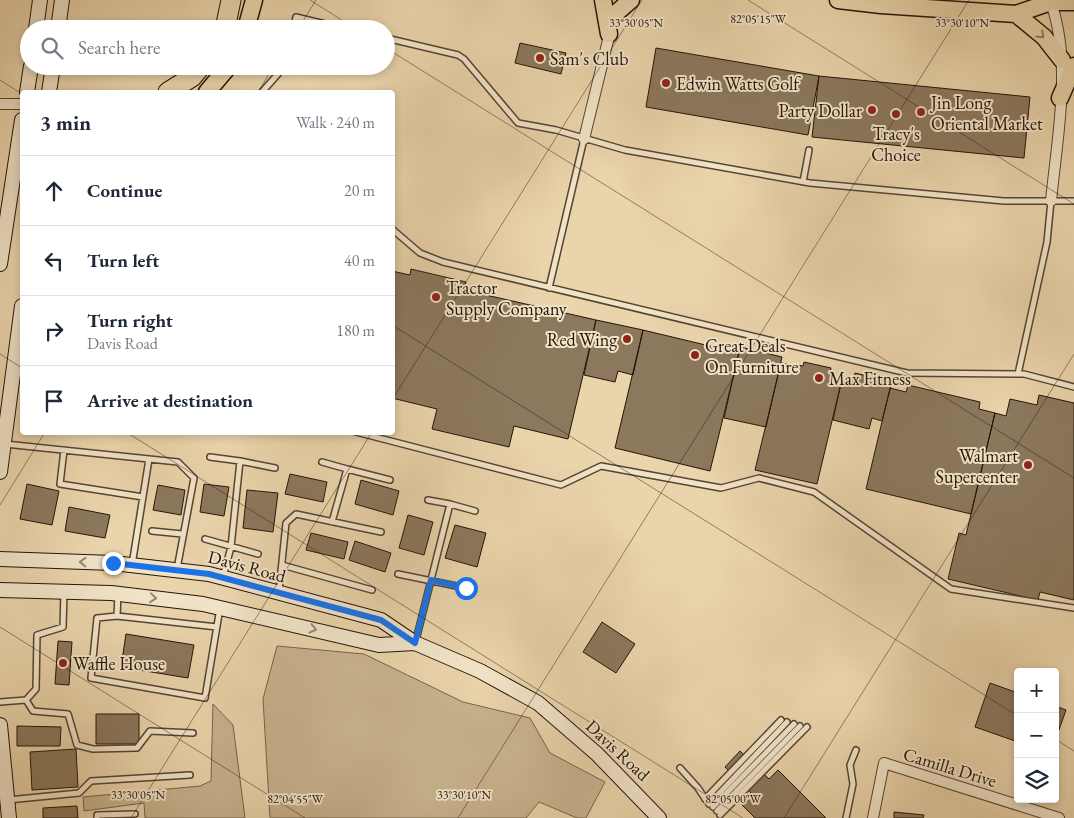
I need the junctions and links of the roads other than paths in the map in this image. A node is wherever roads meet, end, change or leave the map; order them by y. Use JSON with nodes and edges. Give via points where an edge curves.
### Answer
{"nodes":[{"id":1,"x":40,"y":0,"type":"edge"},
{"id":2,"x":62,"y":0,"type":"edge"},
{"id":3,"x":231,"y":0,"type":"edge"},
{"id":4,"x":254,"y":0,"type":"edge"},
{"id":5,"x":603,"y":0,"type":"edge"},
{"id":6,"x":631,"y":0,"type":"edge"},
{"id":7,"x":838,"y":0,"type":"edge"},
{"id":8,"x":1049,"y":1,"type":"edge"},
{"id":9,"x":1074,"y":2,"type":"edge"},
{"id":10,"x":618,"y":7,"type":"edge"},
{"id":11,"x":1016,"y":14,"type":"junction"},
{"id":12,"x":37,"y":20,"type":"edge"},
{"id":13,"x":59,"y":20,"type":"edge"},
{"id":14,"x":227,"y":20,"type":"edge"},
{"id":15,"x":248,"y":20,"type":"edge"},
{"id":16,"x":295,"y":20,"type":"edge"},
{"id":17,"x":308,"y":20,"type":"edge"},
{"id":18,"x":609,"y":34,"type":"junction"},
{"id":19,"x":395,"y":40,"type":"edge"},
{"id":20,"x":1068,"y":63,"type":"edge"},
{"id":21,"x":29,"y":75,"type":"edge"},
{"id":22,"x":52,"y":75,"type":"edge"},
{"id":23,"x":194,"y":75,"type":"edge"},
{"id":24,"x":221,"y":75,"type":"edge"},
{"id":25,"x":277,"y":75,"type":"edge"},
{"id":26,"x":27,"y":90,"type":"edge"},
{"id":27,"x":49,"y":90,"type":"edge"},
{"id":28,"x":171,"y":90,"type":"edge"},
{"id":29,"x":209,"y":90,"type":"edge"},
{"id":30,"x":264,"y":90,"type":"edge"},
{"id":31,"x":1060,"y":98,"type":"joint"},
{"id":32,"x":0,"y":104,"type":"edge"},
{"id":33,"x":20,"y":104,"type":"edge"},
{"id":34,"x":20,"y":133,"type":"edge"},
{"id":35,"x":584,"y":139,"type":"junction"},
{"id":36,"x":809,"y":150,"type":"dead end"},
{"id":37,"x":803,"y":182,"type":"junction"},
{"id":38,"x":1051,"y":201,"type":"junction"},
{"id":39,"x":1074,"y":201,"type":"edge"},
{"id":40,"x":395,"y":232,"type":"edge"},
{"id":41,"x":0,"y":264,"type":"edge"},
{"id":42,"x":549,"y":288,"type":"junction"},
{"id":43,"x":20,"y":341,"type":"edge"},
{"id":44,"x":19,"y":359,"type":"edge"},
{"id":45,"x":1018,"y":374,"type":"junction"},
{"id":46,"x":1074,"y":386,"type":"edge"},
{"id":47,"x":368,"y":435,"type":"edge"},
{"id":48,"x":3,"y":444,"type":"junction"},
{"id":49,"x":64,"y":450,"type":"junction"},
{"id":50,"x":210,"y":457,"type":"dead end"},
{"id":51,"x":149,"y":459,"type":"junction"},
{"id":52,"x":240,"y":461,"type":"junction"},
{"id":53,"x":322,"y":462,"type":"dead end"},
{"id":54,"x":275,"y":468,"type":"dead end"},
{"id":55,"x":347,"y":469,"type":"junction"},
{"id":56,"x":0,"y":472,"type":"edge"},
{"id":57,"x":390,"y":480,"type":"dead end"},
{"id":58,"x":143,"y":497,"type":"junction"},
{"id":59,"x":428,"y":500,"type":"dead end"},
{"id":60,"x":450,"y":504,"type":"junction"},
{"id":61,"x":475,"y":511,"type":"dead end"},
{"id":62,"x":332,"y":522,"type":"junction"},
{"id":63,"x":152,"y":531,"type":"dead end"},
{"id":64,"x":382,"y":532,"type":"dead end"},
{"id":65,"x":182,"y":534,"type":"junction"},
{"id":66,"x":205,"y":538,"type":"dead end"},
{"id":67,"x":231,"y":547,"type":"junction"},
{"id":68,"x":258,"y":554,"type":"dead end"},
{"id":69,"x":0,"y":559,"type":"edge"},
{"id":70,"x":132,"y":565,"type":"junction"},
{"id":71,"x":282,"y":565,"type":"junction"},
{"id":72,"x":177,"y":569,"type":"junction"},
{"id":73,"x":398,"y":574,"type":"dead end"},
{"id":74,"x":223,"y":578,"type":"junction"},
{"id":75,"x":431,"y":580,"type":"junction"},
{"id":76,"x":466,"y":588,"type":"dead end"},
{"id":77,"x":0,"y":590,"type":"edge"},
{"id":78,"x":372,"y":590,"type":"dead end"},
{"id":79,"x":64,"y":592,"type":"junction"},
{"id":80,"x":118,"y":594,"type":"junction"},
{"id":81,"x":279,"y":594,"type":"junction"},
{"id":82,"x":220,"y":608,"type":"junction"},
{"id":83,"x":1074,"y":608,"type":"edge"},
{"id":84,"x":117,"y":616,"type":"junction"},
{"id":85,"x":217,"y":627,"type":"junction"},
{"id":86,"x":415,"y":643,"type":"junction"},
{"id":87,"x":26,"y":700,"type":"junction"},
{"id":88,"x":0,"y":702,"type":"edge"},
{"id":89,"x":780,"y":720,"type":"dead end"},
{"id":90,"x":787,"y":722,"type":"dead end"},
{"id":91,"x":0,"y":725,"type":"edge"},
{"id":92,"x":797,"y":725,"type":"dead end"},
{"id":93,"x":807,"y":728,"type":"dead end"},
{"id":94,"x":193,"y":733,"type":"dead end"},
{"id":95,"x":856,"y":750,"type":"dead end"},
{"id":96,"x":680,"y":768,"type":"dead end"},
{"id":97,"x":190,"y":775,"type":"dead end"},
{"id":98,"x":7,"y":800,"type":"junction"},
{"id":99,"x":715,"y":809,"type":"edge"},
{"id":100,"x":135,"y":814,"type":"dead end"},
{"id":101,"x":9,"y":818,"type":"edge"},
{"id":102,"x":97,"y":818,"type":"edge"},
{"id":103,"x":659,"y":818,"type":"edge"},
{"id":104,"x":846,"y":818,"type":"edge"},
{"id":105,"x":873,"y":818,"type":"edge"},
{"id":106,"x":1059,"y":818,"type":"edge"}],
"edges":[{"from":1,"to":12,"type":"main road"},
{"from":2,"to":13,"type":"main road"},
{"from":3,"to":14,"type":"highway"},
{"from":4,"to":15,"type":"main road"},
{"from":5,"to":18,"type":"main road"},
{"from":6,"to":10,"type":"main road"},
{"from":7,"to":11,"type":"main road"},
{"from":8,"to":9,"type":"main road"},
{"from":8,"to":11,"type":"main road"},
{"from":8,"to":20,"type":"street"},
{"from":10,"to":18,"type":"street"},
{"from":11,"to":20,"type":"main road","one_way":true},
{"from":16,"to":17,"type":"lane","via":[[296,17]]},
{"from":18,"to":35,"type":"street"},
{"from":19,"to":35,"type":"lane","via":[[464,58],[518,123]]},
{"from":20,"to":31,"type":"main road"},
{"from":21,"to":26,"type":"main road"},
{"from":22,"to":27,"type":"main road"},
{"from":23,"to":28,"type":"highway"},
{"from":24,"to":29,"type":"main road"},
{"from":25,"to":30,"type":"lane"},
{"from":31,"to":38,"type":"street"},
{"from":32,"to":33,"type":"street"},
{"from":34,"to":41,"type":"main road"},
{"from":35,"to":37,"type":"lane","via":[[694,164]]},
{"from":35,"to":42,"type":"lane"},
{"from":36,"to":37,"type":"lane"},
{"from":37,"to":38,"type":"lane","via":[[1004,201]]},
{"from":38,"to":39,"type":"lane"},
{"from":38,"to":45,"type":"lane","via":[[1047,242]]},
{"from":40,"to":42,"type":"lane","via":[[420,253],[443,262]]},
{"from":42,"to":45,"type":"lane","via":[[907,373]]},
{"from":43,"to":44,"type":"main road"},
{"from":44,"to":48,"type":"main road"},
{"from":45,"to":46,"type":"lane"},
{"from":47,"to":83,"type":"lane","via":[[561,485],[601,466],[721,488],[760,478],[814,492],[951,588]]},
{"from":48,"to":49,"type":"lane"},
{"from":48,"to":56,"type":"main road"},
{"from":49,"to":51,"type":"lane"},
{"from":49,"to":58,"type":"lane","via":[[60,484]]},
{"from":50,"to":52,"type":"lane"},
{"from":51,"to":58,"type":"lane"},
{"from":51,"to":65,"type":"lane","via":[[178,462],[194,478]]},
{"from":52,"to":54,"type":"lane"},
{"from":52,"to":67,"type":"lane"},
{"from":53,"to":55,"type":"lane"},
{"from":55,"to":57,"type":"lane"},
{"from":55,"to":62,"type":"lane"},
{"from":58,"to":70,"type":"lane"},
{"from":59,"to":60,"type":"lane"},
{"from":60,"to":61,"type":"lane"},
{"from":60,"to":75,"type":"lane"},
{"from":62,"to":64,"type":"lane"},
{"from":62,"to":71,"type":"lane","via":[[296,514],[286,523]]},
{"from":63,"to":65,"type":"lane"},
{"from":65,"to":72,"type":"lane"},
{"from":66,"to":67,"type":"lane"},
{"from":67,"to":68,"type":"lane"},
{"from":67,"to":74,"type":"lane"},
{"from":70,"to":69,"type":"main road","name":"Davis Road","one_way":true},
{"from":70,"to":72,"type":"main road","name":"Davis Road"},
{"from":71,"to":78,"type":"lane"},
{"from":71,"to":81,"type":"lane"},
{"from":72,"to":74,"type":"main road","name":"Davis Road"},
{"from":73,"to":75,"type":"lane"},
{"from":74,"to":81,"type":"main road","name":"Davis Road"},
{"from":75,"to":76,"type":"lane"},
{"from":75,"to":86,"type":"lane"},
{"from":77,"to":79,"type":"main road","name":"Davis Road"},
{"from":79,"to":80,"type":"main road","name":"Davis Road"},
{"from":79,"to":87,"type":"lane","via":[[63,627],[37,635],[36,690]]},
{"from":80,"to":82,"type":"main road","name":"Davis Road","one_way":true},
{"from":80,"to":84,"type":"lane"},
{"from":81,"to":86,"type":"main road","name":"Davis Road","via":[[381,620]]},
{"from":82,"to":85,"type":"lane"},
{"from":82,"to":86,"type":"main road","name":"Davis Road","one_way":true,"via":[[379,645]]},
{"from":84,"to":85,"type":"lane"},
{"from":84,"to":85,"type":"lane","via":[[97,618],[91,678],[205,698]]},
{"from":86,"to":103,"type":"main road","name":"Davis Road","via":[[480,671],[538,703],[596,754]]},
{"from":87,"to":88,"type":"lane"},
{"from":87,"to":94,"type":"lane","via":[[33,711],[68,714],[77,745],[93,749],[137,748],[150,731]]},
{"from":89,"to":99,"type":"lane"},
{"from":90,"to":99,"type":"lane"},
{"from":91,"to":98,"type":"main road"},
{"from":92,"to":99,"type":"lane"},
{"from":93,"to":99,"type":"lane"},
{"from":95,"to":104,"type":"lane","via":[[850,765],[853,784]]},
{"from":96,"to":99,"type":"lane"},
{"from":97,"to":98,"type":"lane","via":[[91,781],[79,793]]},
{"from":98,"to":101,"type":"main road"},
{"from":100,"to":102,"type":"lane","via":[[97,815]]},
{"from":105,"to":106,"type":"street","name":"Camilla Drive","via":[[884,763]]}]}
